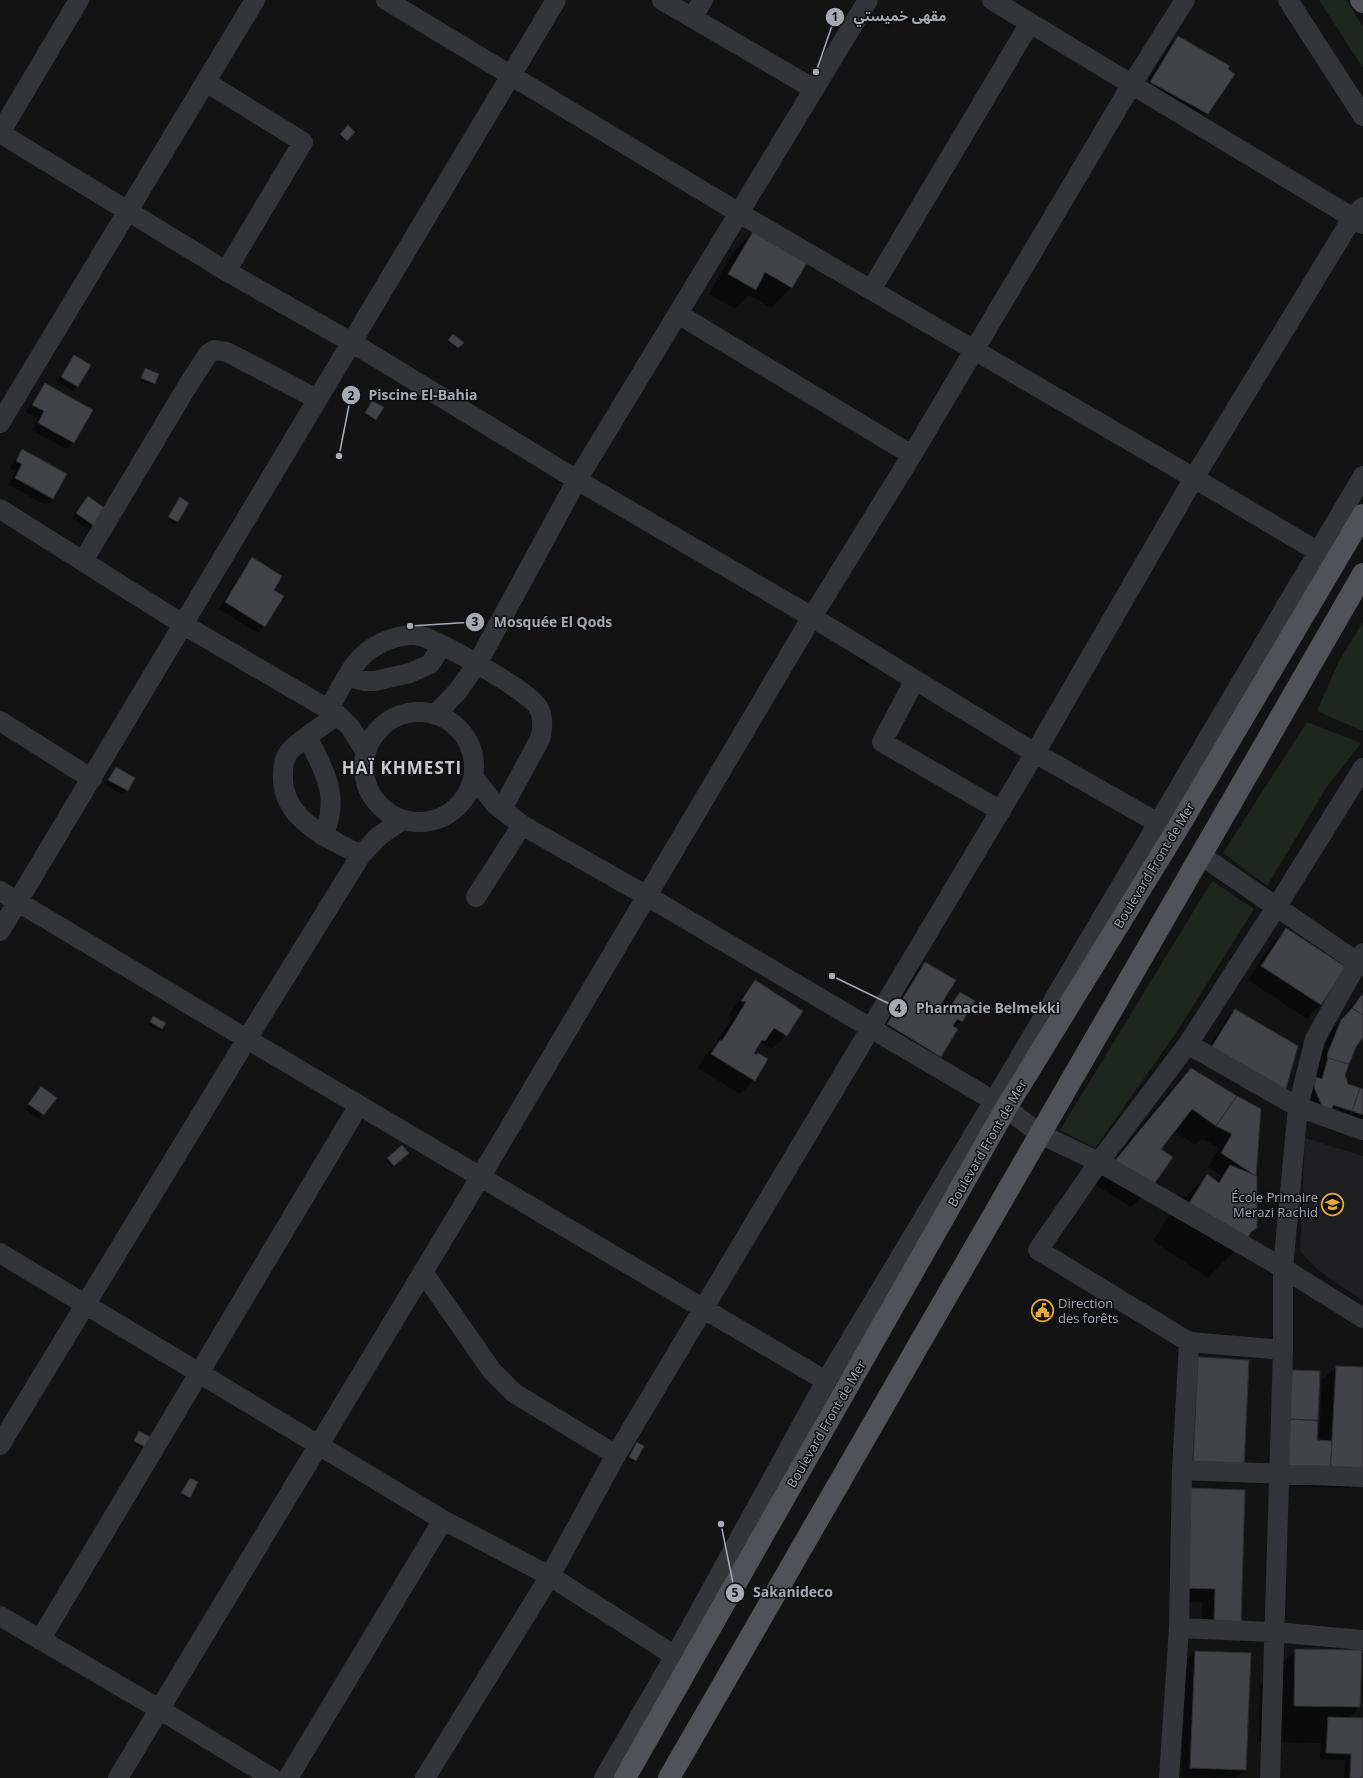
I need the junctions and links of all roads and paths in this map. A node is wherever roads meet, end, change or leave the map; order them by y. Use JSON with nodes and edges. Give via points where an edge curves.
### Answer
{"nodes":[{"id":1,"x":79,"y":0,"type":"edge"},
{"id":2,"x":255,"y":0,"type":"edge"},
{"id":3,"x":386,"y":0,"type":"edge"},
{"id":4,"x":556,"y":0,"type":"edge"},
{"id":5,"x":662,"y":0,"type":"edge"},
{"id":6,"x":703,"y":0,"type":"edge"},
{"id":7,"x":868,"y":0,"type":"edge"},
{"id":8,"x":992,"y":0,"type":"edge"},
{"id":9,"x":1185,"y":0,"type":"edge"},
{"id":10,"x":1288,"y":0,"type":"edge"},
{"id":11,"x":692,"y":18,"type":"junction"},
{"id":12,"x":1030,"y":23,"type":"junction"},
{"id":13,"x":511,"y":75,"type":"junction"},
{"id":14,"x":206,"y":82,"type":"junction"},
{"id":15,"x":1132,"y":84,"type":"junction"},
{"id":16,"x":814,"y":89,"type":"junction"},
{"id":17,"x":1363,"y":116,"type":"edge"},
{"id":18,"x":0,"y":133,"type":"edge"},
{"id":19,"x":127,"y":211,"type":"junction"},
{"id":20,"x":739,"y":213,"type":"junction"},
{"id":21,"x":1360,"y":216,"type":"edge"},
{"id":22,"x":226,"y":271,"type":"junction"},
{"id":23,"x":871,"y":290,"type":"junction"},
{"id":24,"x":678,"y":314,"type":"junction"},
{"id":25,"x":350,"y":342,"type":"junction"},
{"id":26,"x":974,"y":350,"type":"junction"},
{"id":27,"x":317,"y":399,"type":"junction"},
{"id":28,"x":0,"y":424,"type":"edge"},
{"id":29,"x":912,"y":455,"type":"junction"},
{"id":30,"x":1363,"y":476,"type":"edge"},
{"id":31,"x":1194,"y":478,"type":"junction"},
{"id":32,"x":577,"y":480,"type":"junction"},
{"id":33,"x":0,"y":509,"type":"edge"},
{"id":34,"x":1363,"y":515,"type":"edge"},
{"id":35,"x":1317,"y":551,"type":"junction"},
{"id":36,"x":83,"y":561,"type":"junction"},
{"id":37,"x":1363,"y":574,"type":"edge"},
{"id":38,"x":812,"y":617,"type":"junction"},
{"id":39,"x":184,"y":625,"type":"junction"},
{"id":40,"x":442,"y":646,"type":"junction"},
{"id":41,"x":472,"y":672,"type":"junction"},
{"id":42,"x":348,"y":677,"type":"junction"},
{"id":43,"x":915,"y":680,"type":"junction"},
{"id":44,"x":336,"y":715,"type":"junction"},
{"id":45,"x":435,"y":715,"type":"junction"},
{"id":46,"x":0,"y":721,"type":"edge"},
{"id":47,"x":384,"y":725,"type":"junction"},
{"id":48,"x":457,"y":728,"type":"junction"},
{"id":49,"x":308,"y":738,"type":"junction"},
{"id":50,"x":366,"y":752,"type":"junction"},
{"id":51,"x":1035,"y":753,"type":"junction"},
{"id":52,"x":1363,"y":768,"type":"edge"},
{"id":53,"x":473,"y":777,"type":"junction"},
{"id":54,"x":92,"y":779,"type":"junction"},
{"id":55,"x":376,"y":802,"type":"junction"},
{"id":56,"x":459,"y":804,"type":"junction"},
{"id":57,"x":499,"y":807,"type":"junction"},
{"id":58,"x":1001,"y":812,"type":"junction"},
{"id":59,"x":402,"y":820,"type":"junction"},
{"id":60,"x":1158,"y":824,"type":"junction"},
{"id":61,"x":522,"y":825,"type":"junction"},
{"id":62,"x":323,"y":836,"type":"junction"},
{"id":63,"x":365,"y":850,"type":"junction"},
{"id":64,"x":1202,"y":856,"type":"junction"},
{"id":65,"x":0,"y":891,"type":"edge"},
{"id":66,"x":647,"y":896,"type":"junction"},
{"id":67,"x":476,"y":897,"type":"dead end"},
{"id":68,"x":18,"y":902,"type":"junction"},
{"id":69,"x":1277,"y":906,"type":"junction"},
{"id":70,"x":0,"y":931,"type":"edge"},
{"id":71,"x":1361,"y":961,"type":"edge"},
{"id":72,"x":872,"y":1029,"type":"junction"},
{"id":73,"x":247,"y":1039,"type":"junction"},
{"id":74,"x":1188,"y":1044,"type":"junction"},
{"id":75,"x":360,"y":1105,"type":"junction"},
{"id":76,"x":1000,"y":1105,"type":"junction"},
{"id":77,"x":1298,"y":1107,"type":"junction"},
{"id":78,"x":1363,"y":1130,"type":"edge"},
{"id":79,"x":1040,"y":1134,"type":"junction"},
{"id":80,"x":1100,"y":1162,"type":"junction"},
{"id":81,"x":481,"y":1176,"type":"junction"},
{"id":82,"x":0,"y":1253,"type":"edge"},
{"id":83,"x":1283,"y":1268,"type":"junction"},
{"id":84,"x":423,"y":1272,"type":"junction"},
{"id":85,"x":86,"y":1304,"type":"junction"},
{"id":86,"x":703,"y":1310,"type":"junction"},
{"id":87,"x":1363,"y":1318,"type":"edge"},
{"id":88,"x":1188,"y":1342,"type":"junction"},
{"id":89,"x":1283,"y":1350,"type":"junction"},
{"id":90,"x":201,"y":1373,"type":"junction"},
{"id":91,"x":826,"y":1381,"type":"junction"},
{"id":92,"x":320,"y":1444,"type":"junction"},
{"id":93,"x":0,"y":1445,"type":"edge"},
{"id":94,"x":616,"y":1456,"type":"junction"},
{"id":95,"x":1182,"y":1470,"type":"junction"},
{"id":96,"x":1279,"y":1474,"type":"junction"},
{"id":97,"x":1363,"y":1477,"type":"edge"},
{"id":98,"x":443,"y":1520,"type":"junction"},
{"id":99,"x":550,"y":1576,"type":"junction"},
{"id":100,"x":0,"y":1616,"type":"edge"},
{"id":101,"x":1179,"y":1628,"type":"junction"},
{"id":102,"x":1274,"y":1632,"type":"junction"},
{"id":103,"x":40,"y":1640,"type":"junction"},
{"id":104,"x":1363,"y":1640,"type":"edge"},
{"id":105,"x":676,"y":1656,"type":"junction"},
{"id":106,"x":159,"y":1708,"type":"junction"},
{"id":107,"x":118,"y":1778,"type":"edge"},
{"id":108,"x":272,"y":1778,"type":"edge"},
{"id":109,"x":288,"y":1778,"type":"edge"},
{"id":110,"x":425,"y":1778,"type":"edge"},
{"id":111,"x":604,"y":1778,"type":"edge"},
{"id":112,"x":625,"y":1778,"type":"edge"},
{"id":113,"x":669,"y":1778,"type":"edge"},
{"id":114,"x":1169,"y":1778,"type":"edge"},
{"id":115,"x":1270,"y":1778,"type":"edge"}],
"edges":[{"from":1,"to":18,"type":"street"},
{"from":2,"to":14,"type":"street"},
{"from":3,"to":13,"type":"street"},
{"from":4,"to":13,"type":"street"},
{"from":5,"to":11,"type":"street"},
{"from":6,"to":11,"type":"street"},
{"from":7,"to":16,"type":"street"},
{"from":8,"to":12,"type":"street"},
{"from":9,"to":15,"type":"street"},
{"from":10,"to":17,"type":"street"},
{"from":11,"to":16,"type":"street"},
{"from":12,"to":15,"type":"street"},
{"from":12,"to":23,"type":"street"},
{"from":13,"to":20,"type":"street"},
{"from":13,"to":25,"type":"street"},
{"from":14,"to":19,"type":"street"},
{"from":14,"to":22,"type":"street","via":[[303,142]]},
{"from":15,"to":21,"type":"street"},
{"from":15,"to":26,"type":"street"},
{"from":16,"to":20,"type":"street"},
{"from":18,"to":19,"type":"street"},
{"from":19,"to":22,"type":"street"},
{"from":19,"to":28,"type":"street"},
{"from":20,"to":23,"type":"street"},
{"from":20,"to":24,"type":"street"},
{"from":21,"to":31,"type":"street"},
{"from":22,"to":25,"type":"street"},
{"from":23,"to":26,"type":"street"},
{"from":24,"to":29,"type":"street"},
{"from":24,"to":32,"type":"street"},
{"from":25,"to":27,"type":"street"},
{"from":25,"to":32,"type":"street"},
{"from":26,"to":29,"type":"street"},
{"from":26,"to":31,"type":"street"},
{"from":27,"to":36,"type":"street","via":[[227,352],[215,350],[208,354]]},
{"from":27,"to":39,"type":"street"},
{"from":29,"to":38,"type":"street"},
{"from":30,"to":35,"type":"street"},
{"from":31,"to":35,"type":"street"},
{"from":31,"to":51,"type":"street"},
{"from":32,"to":38,"type":"street"},
{"from":32,"to":41,"type":"street"},
{"from":33,"to":36,"type":"street"},
{"from":34,"to":76,"type":"main road","name":"Boulevard Front de Mer","via":[[1176,831]]},
{"from":35,"to":60,"type":"street"},
{"from":36,"to":39,"type":"street"},
{"from":37,"to":64,"type":"main road"},
{"from":38,"to":43,"type":"street"},
{"from":38,"to":66,"type":"street"},
{"from":39,"to":44,"type":"street"},
{"from":39,"to":54,"type":"street"},
{"from":40,"to":41,"type":"street"},
{"from":40,"to":42,"type":"street","via":[[430,664],[410,673],[375,681]]},
{"from":40,"to":42,"type":"street","via":[[423,636],[401,636],[375,646],[367,652],[359,659]]},
{"from":41,"to":45,"type":"street"},
{"from":41,"to":48,"type":"street"},
{"from":41,"to":57,"type":"street","via":[[528,696],[542,715],[540,739]]},
{"from":42,"to":44,"type":"street"},
{"from":43,"to":51,"type":"street"},
{"from":43,"to":58,"type":"street","via":[[882,742]]},
{"from":44,"to":47,"type":"street","via":[[364,724]]},
{"from":44,"to":49,"type":"street"},
{"from":44,"to":50,"type":"street","via":[[356,735]]},
{"from":45,"to":47,"type":"street","via":[[408,714]]},
{"from":45,"to":48,"type":"street"},
{"from":46,"to":54,"type":"street"},
{"from":47,"to":50,"type":"street","via":[[370,742]]},
{"from":48,"to":53,"type":"street","via":[[471,750]]},
{"from":49,"to":62,"type":"street","via":[[321,764],[330,792],[330,812]]},
{"from":49,"to":62,"type":"street","via":[[289,752],[284,765],[283,779],[286,794],[298,815]]},
{"from":50,"to":55,"type":"street","via":[[365,778]]},
{"from":51,"to":58,"type":"street"},
{"from":51,"to":60,"type":"street"},
{"from":52,"to":69,"type":"street"},
{"from":53,"to":56,"type":"street"},
{"from":53,"to":57,"type":"street"},
{"from":54,"to":68,"type":"street"},
{"from":55,"to":59,"type":"street","via":[[392,816]]},
{"from":55,"to":63,"type":"street","via":[[373,831]]},
{"from":56,"to":57,"type":"street"},
{"from":56,"to":59,"type":"street","via":[[439,818],[414,822]]},
{"from":57,"to":61,"type":"street"},
{"from":58,"to":72,"type":"street"},
{"from":59,"to":63,"type":"street"},
{"from":60,"to":76,"type":"street"},
{"from":61,"to":66,"type":"street"},
{"from":61,"to":67,"type":"street"},
{"from":62,"to":63,"type":"street"},
{"from":63,"to":73,"type":"street"},
{"from":64,"to":69,"type":"street"},
{"from":64,"to":79,"type":"main road"},
{"from":65,"to":68,"type":"street"},
{"from":66,"to":72,"type":"street"},
{"from":66,"to":81,"type":"street"},
{"from":68,"to":70,"type":"street"},
{"from":68,"to":73,"type":"street"},
{"from":69,"to":71,"type":"street"},
{"from":69,"to":74,"type":"street"},
{"from":71,"to":77,"type":"street","via":[[1315,1039]]},
{"from":72,"to":76,"type":"street"},
{"from":72,"to":86,"type":"street"},
{"from":73,"to":75,"type":"street"},
{"from":73,"to":85,"type":"street"},
{"from":74,"to":77,"type":"street"},
{"from":74,"to":80,"type":"street"},
{"from":75,"to":81,"type":"street"},
{"from":75,"to":90,"type":"street"},
{"from":76,"to":79,"type":"street"},
{"from":76,"to":91,"type":"street"},
{"from":76,"to":112,"type":"main road","name":"Boulevard Front de Mer"},
{"from":77,"to":78,"type":"street"},
{"from":77,"to":83,"type":"street"},
{"from":79,"to":80,"type":"street"},
{"from":79,"to":113,"type":"main road"},
{"from":80,"to":83,"type":"street"},
{"from":80,"to":88,"type":"street","via":[[1038,1250]]},
{"from":81,"to":84,"type":"street"},
{"from":81,"to":86,"type":"street"},
{"from":82,"to":85,"type":"street"},
{"from":83,"to":87,"type":"street"},
{"from":83,"to":89,"type":"street"},
{"from":84,"to":92,"type":"street"},
{"from":84,"to":94,"type":"street","via":[[492,1371],[514,1392]]},
{"from":85,"to":90,"type":"street"},
{"from":85,"to":93,"type":"street"},
{"from":86,"to":91,"type":"street"},
{"from":86,"to":94,"type":"street"},
{"from":88,"to":89,"type":"street"},
{"from":88,"to":95,"type":"street"},
{"from":89,"to":96,"type":"street"},
{"from":90,"to":92,"type":"street"},
{"from":90,"to":103,"type":"street"},
{"from":91,"to":105,"type":"street"},
{"from":92,"to":98,"type":"street"},
{"from":92,"to":106,"type":"street"},
{"from":94,"to":99,"type":"street"},
{"from":95,"to":96,"type":"street"},
{"from":95,"to":101,"type":"street"},
{"from":96,"to":97,"type":"street"},
{"from":96,"to":102,"type":"street"},
{"from":98,"to":99,"type":"street"},
{"from":98,"to":109,"type":"street"},
{"from":99,"to":105,"type":"street"},
{"from":99,"to":110,"type":"street"},
{"from":100,"to":103,"type":"street"},
{"from":101,"to":102,"type":"street"},
{"from":101,"to":114,"type":"street"},
{"from":102,"to":104,"type":"street"},
{"from":102,"to":115,"type":"street"},
{"from":103,"to":106,"type":"street"},
{"from":105,"to":111,"type":"street"},
{"from":106,"to":107,"type":"street"},
{"from":106,"to":108,"type":"street"}]}
